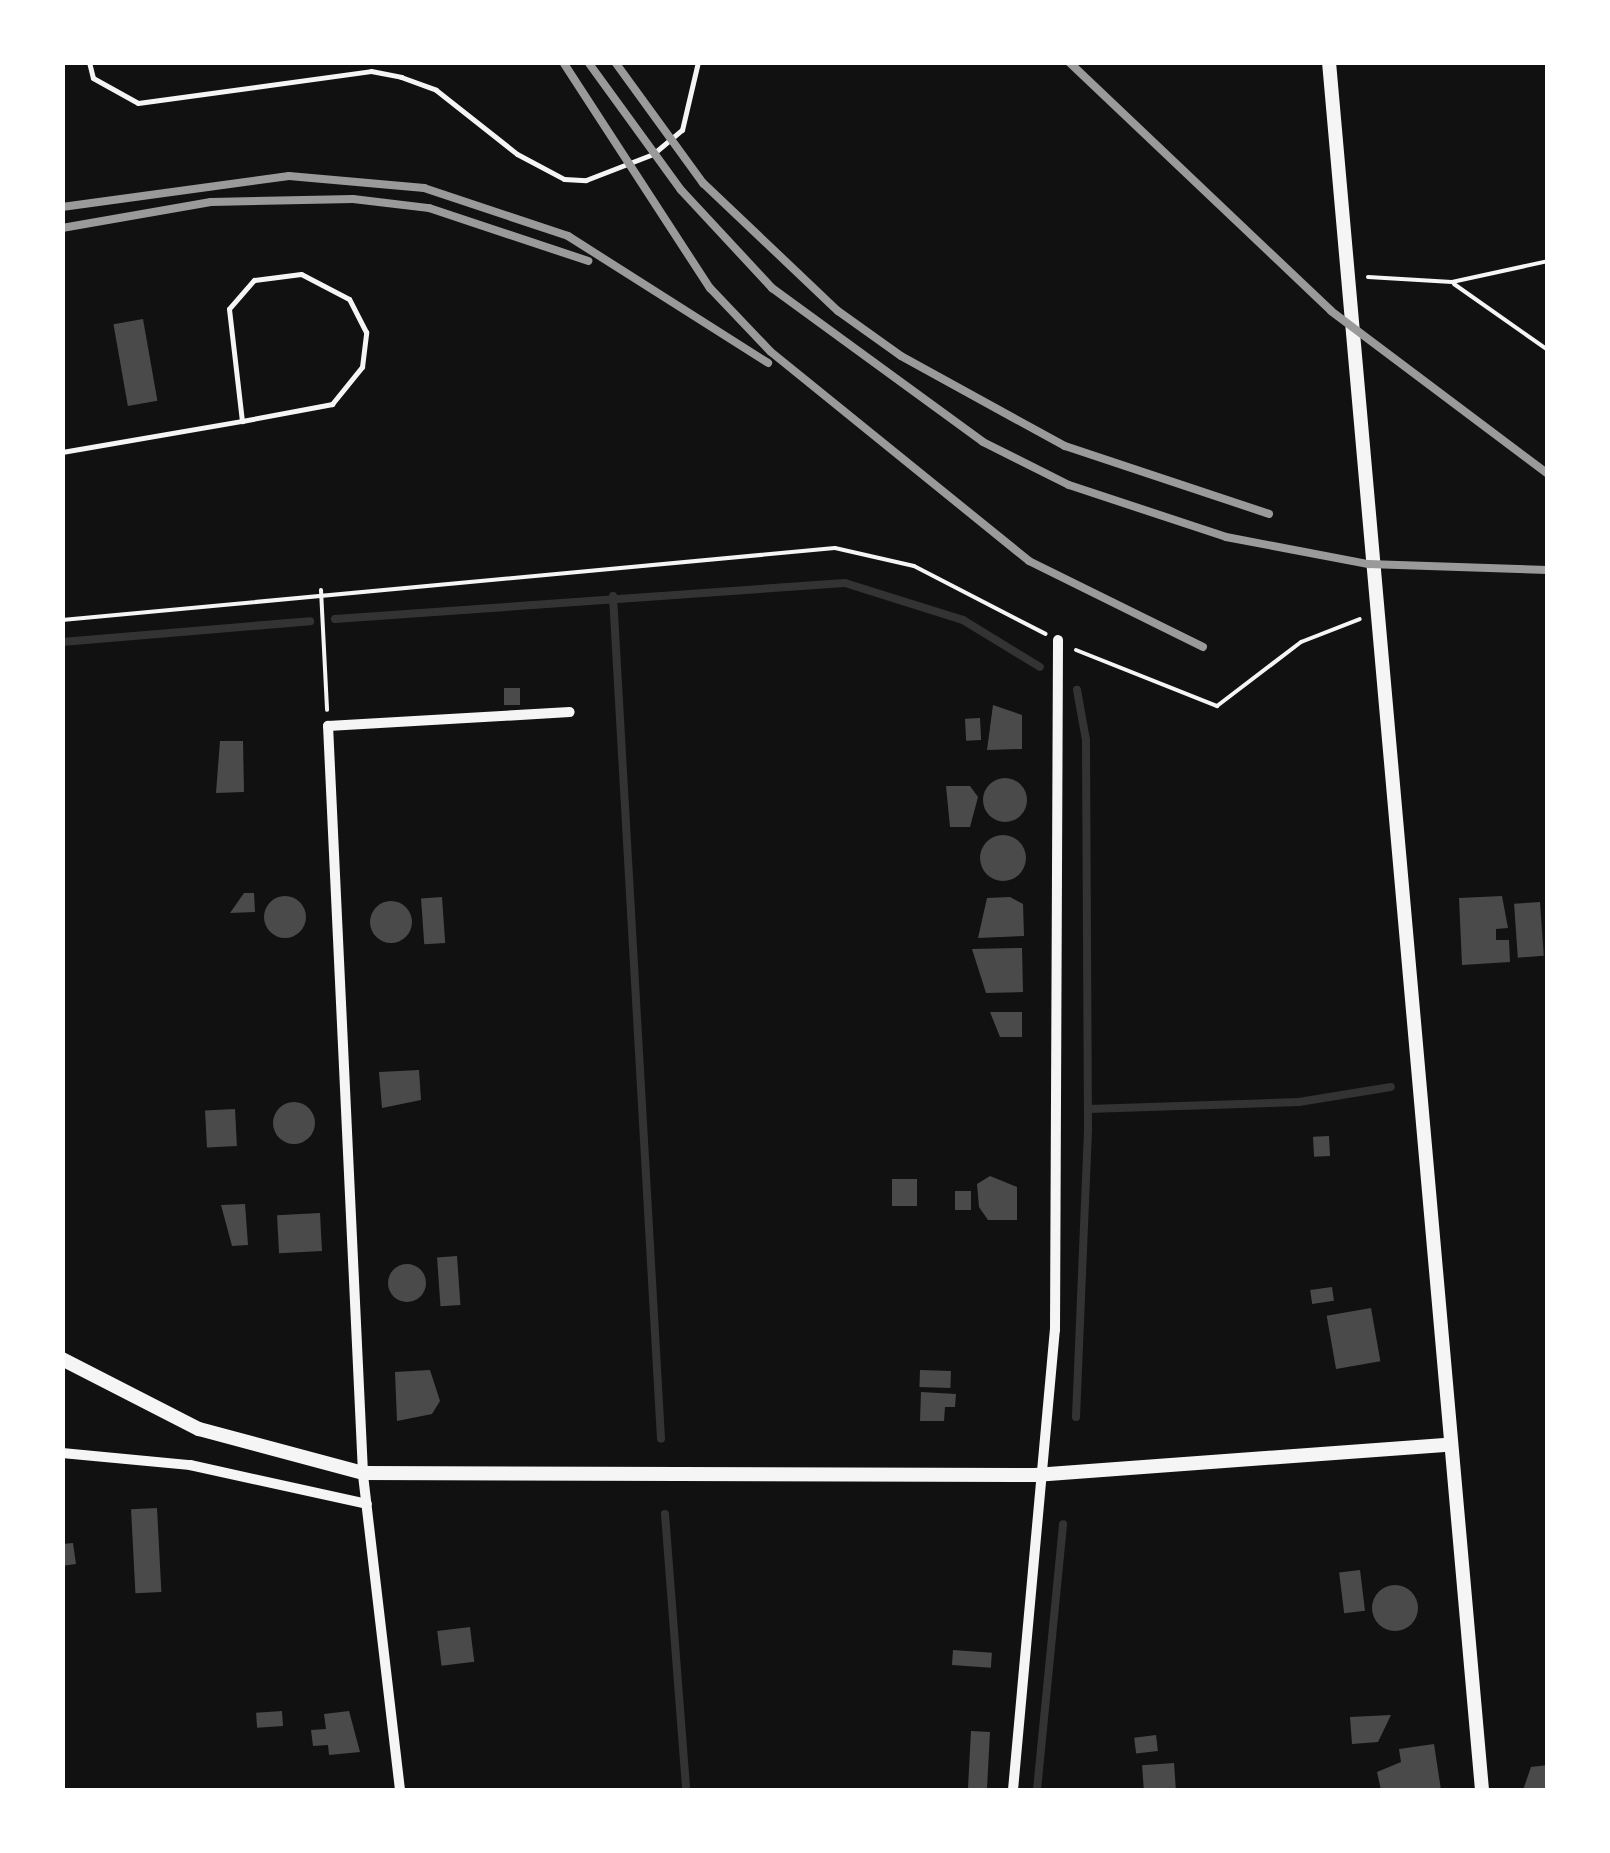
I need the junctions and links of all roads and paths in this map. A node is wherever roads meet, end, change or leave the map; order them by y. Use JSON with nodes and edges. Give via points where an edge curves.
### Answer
{"nodes":[{"id":1,"x":89,"y":62,"type":"edge"},
{"id":2,"x":698,"y":62,"type":"edge"},
{"id":3,"x":1330,"y":62,"type":"edge"},
{"id":4,"x":1548,"y":261,"type":"edge"},
{"id":5,"x":1344,"y":275,"type":"junction"},
{"id":6,"x":1452,"y":282,"type":"junction"},
{"id":7,"x":1548,"y":350,"type":"edge"},
{"id":8,"x":242,"y":421,"type":"junction"},
{"id":9,"x":62,"y":452,"type":"edge"},
{"id":10,"x":321,"y":590,"type":"junction"},
{"id":11,"x":1373,"y":614,"type":"junction"},
{"id":12,"x":62,"y":620,"type":"edge"},
{"id":13,"x":1058,"y":640,"type":"junction"},
{"id":14,"x":570,"y":712,"type":"dead end"},
{"id":15,"x":328,"y":726,"type":"junction"},
{"id":16,"x":62,"y":1359,"type":"edge"},
{"id":17,"x":1448,"y":1445,"type":"junction"},
{"id":18,"x":62,"y":1453,"type":"edge"},
{"id":19,"x":364,"y":1474,"type":"junction"},
{"id":20,"x":1035,"y":1475,"type":"junction"},
{"id":21,"x":367,"y":1504,"type":"junction"},
{"id":22,"x":400,"y":1790,"type":"edge"},
{"id":23,"x":1013,"y":1790,"type":"edge"},
{"id":24,"x":1482,"y":1790,"type":"edge"}],
"edges":[{"from":1,"to":2,"type":"lane","via":[[92,78],[138,103],[371,71],[401,77],[436,90],[518,154],[564,179],[586,180],[653,154],[682,130]]},
{"from":3,"to":5,"type":"street"},
{"from":4,"to":6,"type":"path"},
{"from":5,"to":6,"type":"path"},
{"from":5,"to":11,"type":"street"},
{"from":6,"to":7,"type":"path"},
{"from":8,"to":8,"type":"lane","via":[[332,404],[362,367],[366,332],[349,299],[301,274],[254,280],[229,309]]},
{"from":8,"to":9,"type":"lane"},
{"from":10,"to":12,"type":"path"},
{"from":10,"to":13,"type":"path","via":[[835,548],[914,566]]},
{"from":10,"to":15,"type":"path"},
{"from":11,"to":13,"type":"path","via":[[1301,642],[1218,706]]},
{"from":11,"to":17,"type":"street"},
{"from":13,"to":20,"type":"street","via":[[1055,1330]]},
{"from":14,"to":15,"type":"street"},
{"from":15,"to":19,"type":"street"},
{"from":16,"to":19,"type":"street","via":[[199,1428]]},
{"from":17,"to":20,"type":"street"},
{"from":17,"to":24,"type":"street"},
{"from":18,"to":21,"type":"street","via":[[190,1465]]},
{"from":19,"to":20,"type":"street"},
{"from":19,"to":21,"type":"street"},
{"from":20,"to":23,"type":"street"},
{"from":21,"to":22,"type":"street"}]}
